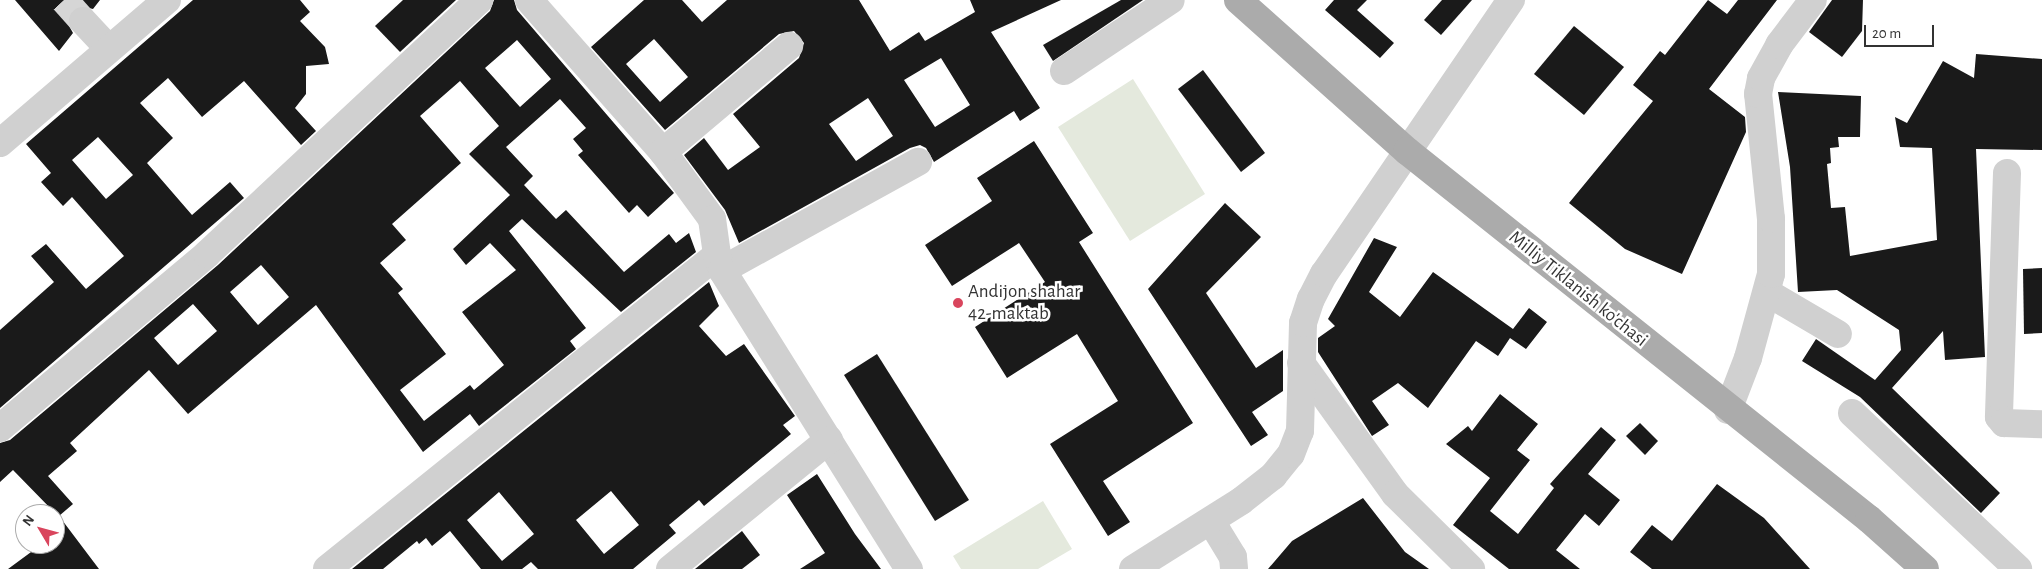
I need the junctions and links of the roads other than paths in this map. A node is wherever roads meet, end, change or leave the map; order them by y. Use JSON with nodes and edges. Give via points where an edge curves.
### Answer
{"nodes":[{"id":1,"x":167,"y":0,"type":"edge"},
{"id":2,"x":479,"y":0,"type":"edge"},
{"id":3,"x":529,"y":0,"type":"edge"},
{"id":4,"x":1171,"y":0,"type":"edge"},
{"id":5,"x":1238,"y":0,"type":"edge"},
{"id":6,"x":1511,"y":0,"type":"edge"},
{"id":7,"x":1813,"y":0,"type":"edge"},
{"id":8,"x":83,"y":21,"type":"tunnel mouth"},
{"id":9,"x":789,"y":46,"type":"dead end"},
{"id":10,"x":110,"y":49,"type":"junction"},
{"id":11,"x":1064,"y":71,"type":"dead end"},
{"id":12,"x":0,"y":143,"type":"edge"},
{"id":13,"x":1407,"y":151,"type":"junction"},
{"id":14,"x":663,"y":152,"type":"junction"},
{"id":15,"x":918,"y":162,"type":"dead end"},
{"id":16,"x":2007,"y":173,"type":"dead end"},
{"id":17,"x":719,"y":263,"type":"junction"},
{"id":18,"x":1768,"y":292,"type":"junction"},
{"id":19,"x":1838,"y":334,"type":"dead end"},
{"id":20,"x":1301,"y":363,"type":"junction"},
{"id":21,"x":1728,"y":410,"type":"junction"},
{"id":22,"x":1852,"y":412,"type":"dead end"},
{"id":23,"x":2042,"y":424,"type":"edge"},
{"id":24,"x":0,"y":428,"type":"edge"},
{"id":25,"x":829,"y":440,"type":"junction"},
{"id":26,"x":1211,"y":521,"type":"junction"},
{"id":27,"x":327,"y":569,"type":"edge"},
{"id":28,"x":670,"y":569,"type":"edge"},
{"id":29,"x":909,"y":569,"type":"edge"},
{"id":30,"x":1133,"y":569,"type":"edge"},
{"id":31,"x":1234,"y":569,"type":"edge"},
{"id":32,"x":1471,"y":569,"type":"edge"},
{"id":33,"x":1925,"y":569,"type":"edge"},
{"id":34,"x":2018,"y":569,"type":"edge"}],
"edges":[{"from":1,"to":10,"type":"street"},
{"from":2,"to":24,"type":"street","via":[[207,254]]},
{"from":3,"to":14,"type":"street"},
{"from":4,"to":11,"type":"street"},
{"from":5,"to":13,"type":"main road","name":"Milliy Tiklanish ko'chasi"},
{"from":6,"to":13,"type":"street"},
{"from":7,"to":18,"type":"street","via":[[1778,45],[1761,78],[1758,94],[1771,219]]},
{"from":8,"to":10,"type":"street"},
{"from":9,"to":14,"type":"street"},
{"from":10,"to":12,"type":"street"},
{"from":13,"to":20,"type":"street","via":[[1324,274],[1311,299],[1303,324]]},
{"from":13,"to":21,"type":"main road","name":"Milliy Tiklanish ko'chasi"},
{"from":14,"to":17,"type":"street","via":[[712,219]]},
{"from":15,"to":17,"type":"street"},
{"from":16,"to":23,"type":"street","via":[[1999,417],[2004,423]]},
{"from":17,"to":25,"type":"street"},
{"from":17,"to":27,"type":"street"},
{"from":18,"to":19,"type":"street"},
{"from":18,"to":21,"type":"street"},
{"from":20,"to":26,"type":"street","via":[[1300,431],[1292,454],[1273,476]]},
{"from":20,"to":32,"type":"street","via":[[1395,494]]},
{"from":21,"to":33,"type":"main road","name":"Milliy Tiklanish ko'chasi","via":[[1869,519]]},
{"from":22,"to":34,"type":"street"},
{"from":25,"to":28,"type":"street"},
{"from":25,"to":29,"type":"street"},
{"from":26,"to":30,"type":"street"},
{"from":26,"to":31,"type":"street","via":[[1234,557]]}]}
